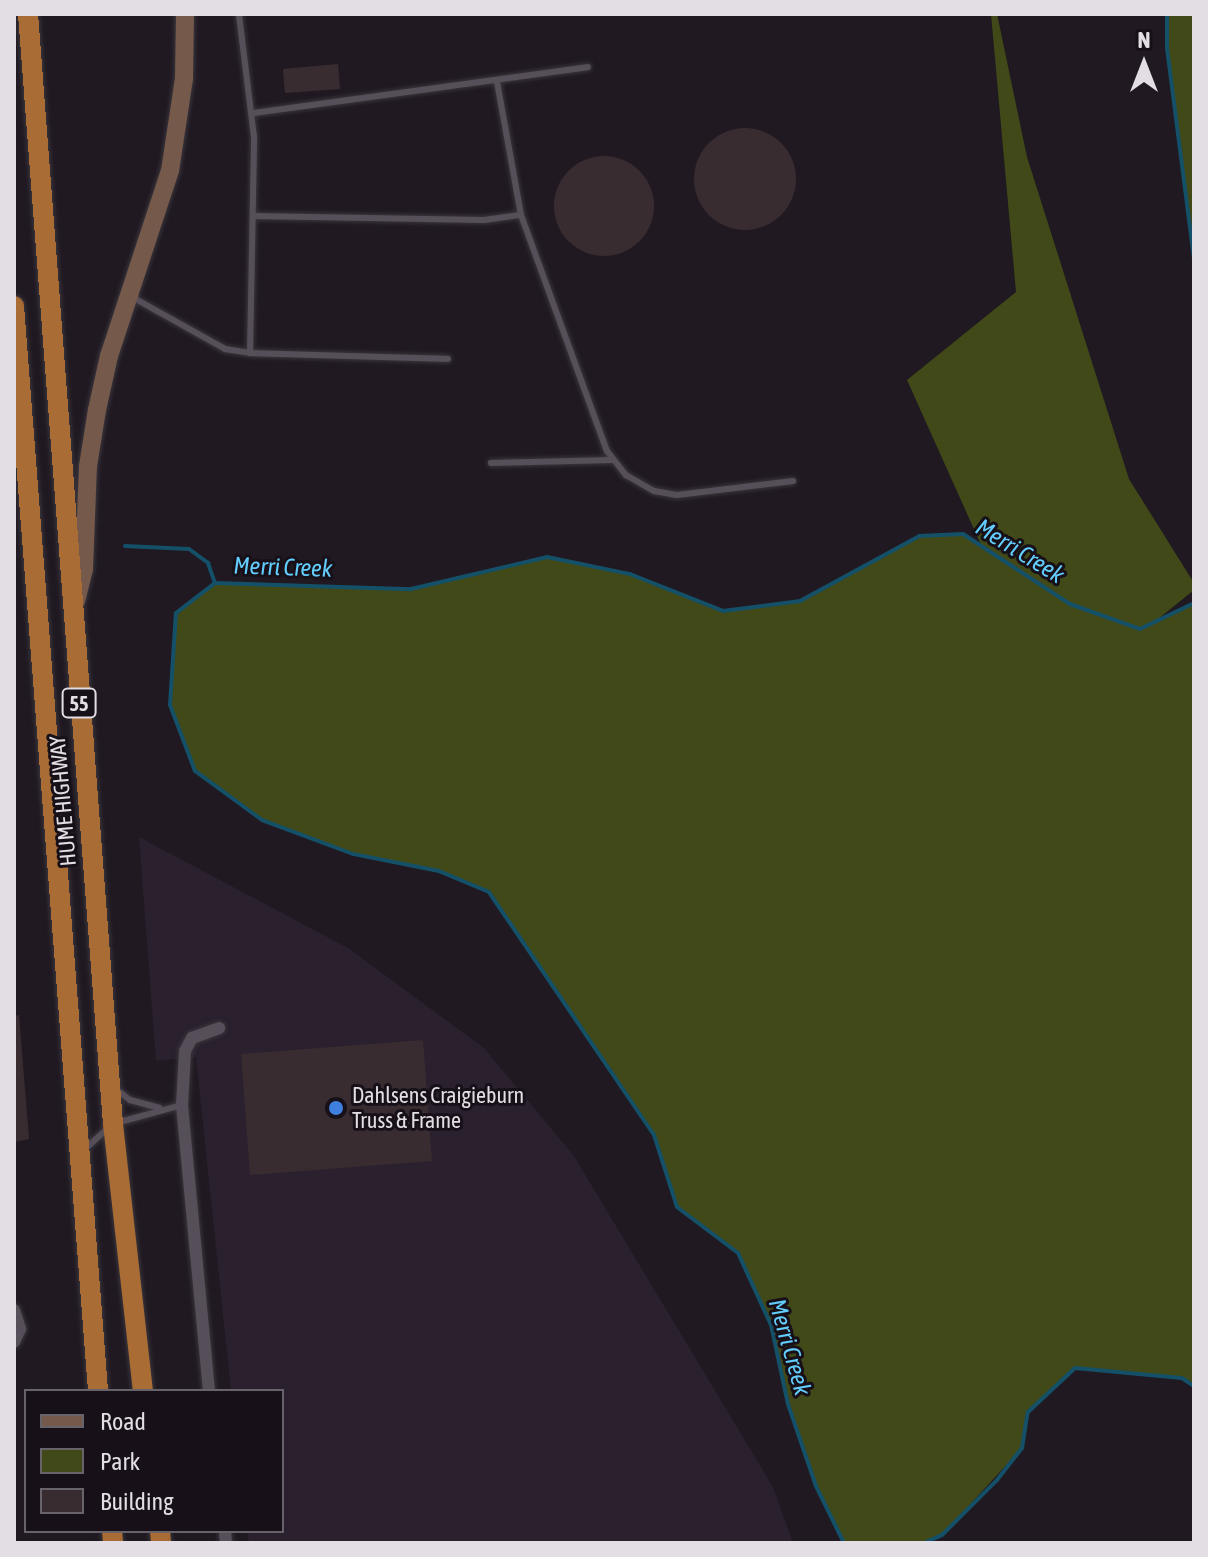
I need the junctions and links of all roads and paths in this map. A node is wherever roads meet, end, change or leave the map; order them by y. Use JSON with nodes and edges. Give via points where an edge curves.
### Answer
{"nodes":[{"id":1,"x":28,"y":14,"type":"edge"},
{"id":2,"x":185,"y":14,"type":"edge"},
{"id":3,"x":239,"y":14,"type":"edge"},
{"id":4,"x":588,"y":67,"type":"dead end"},
{"id":5,"x":497,"y":82,"type":"junction"},
{"id":6,"x":253,"y":113,"type":"junction"},
{"id":7,"x":521,"y":215,"type":"junction"},
{"id":8,"x":253,"y":216,"type":"junction"},
{"id":9,"x":130,"y":296,"type":"junction"},
{"id":10,"x":14,"y":306,"type":"edge"},
{"id":11,"x":250,"y":353,"type":"junction"},
{"id":12,"x":448,"y":359,"type":"dead end"},
{"id":13,"x":613,"y":460,"type":"junction"},
{"id":14,"x":491,"y":463,"type":"dead end"},
{"id":15,"x":793,"y":481,"type":"dead end"},
{"id":16,"x":72,"y":615,"type":"junction"},
{"id":17,"x":219,"y":1028,"type":"dead end"},
{"id":18,"x":110,"y":1083,"type":"junction"},
{"id":19,"x":182,"y":1105,"type":"junction"},
{"id":20,"x":163,"y":1109,"type":"junction"},
{"id":21,"x":113,"y":1124,"type":"junction"},
{"id":22,"x":79,"y":1154,"type":"junction"},
{"id":23,"x":14,"y":1310,"type":"edge"},
{"id":24,"x":14,"y":1342,"type":"edge"},
{"id":25,"x":98,"y":1389,"type":"edge"},
{"id":26,"x":143,"y":1389,"type":"edge"},
{"id":27,"x":209,"y":1389,"type":"edge"}],
"edges":[{"from":1,"to":16,"type":"highway","name":"HUME HIGHWAY","number":"55"},
{"from":2,"to":9,"type":"main road","via":[[184,78],[170,171]]},
{"from":3,"to":6,"type":"lane"},
{"from":4,"to":5,"type":"lane"},
{"from":5,"to":6,"type":"lane"},
{"from":5,"to":7,"type":"lane"},
{"from":6,"to":8,"type":"lane"},
{"from":7,"to":8,"type":"lane","via":[[484,220]]},
{"from":7,"to":13,"type":"lane"},
{"from":8,"to":11,"type":"lane"},
{"from":9,"to":11,"type":"lane","via":[[225,349]]},
{"from":9,"to":16,"type":"main road","via":[[109,356],[94,425],[84,569]]},
{"from":10,"to":22,"type":"highway","name":"HUME HIGHWAY","number":"55"},
{"from":11,"to":12,"type":"lane"},
{"from":13,"to":14,"type":"lane"},
{"from":13,"to":15,"type":"lane","via":[[637,484],[667,495]]},
{"from":16,"to":18,"type":"highway","name":"HUME HIGHWAY","number":"55"},
{"from":17,"to":19,"type":"street","via":[[192,1038],[185,1051]]},
{"from":18,"to":20,"type":"lane","via":[[130,1100]]},
{"from":18,"to":21,"type":"highway","name":"HUME HIGHWAY","number":"55"},
{"from":19,"to":20,"type":"lane"},
{"from":19,"to":27,"type":"street"},
{"from":20,"to":21,"type":"lane"},
{"from":21,"to":22,"type":"lane"},
{"from":21,"to":26,"type":"highway","name":"HUME HIGHWAY","number":"55"},
{"from":22,"to":25,"type":"highway","name":"HUME HIGHWAY","number":"55"},
{"from":23,"to":24,"type":"street","via":[[20,1329]]}]}
